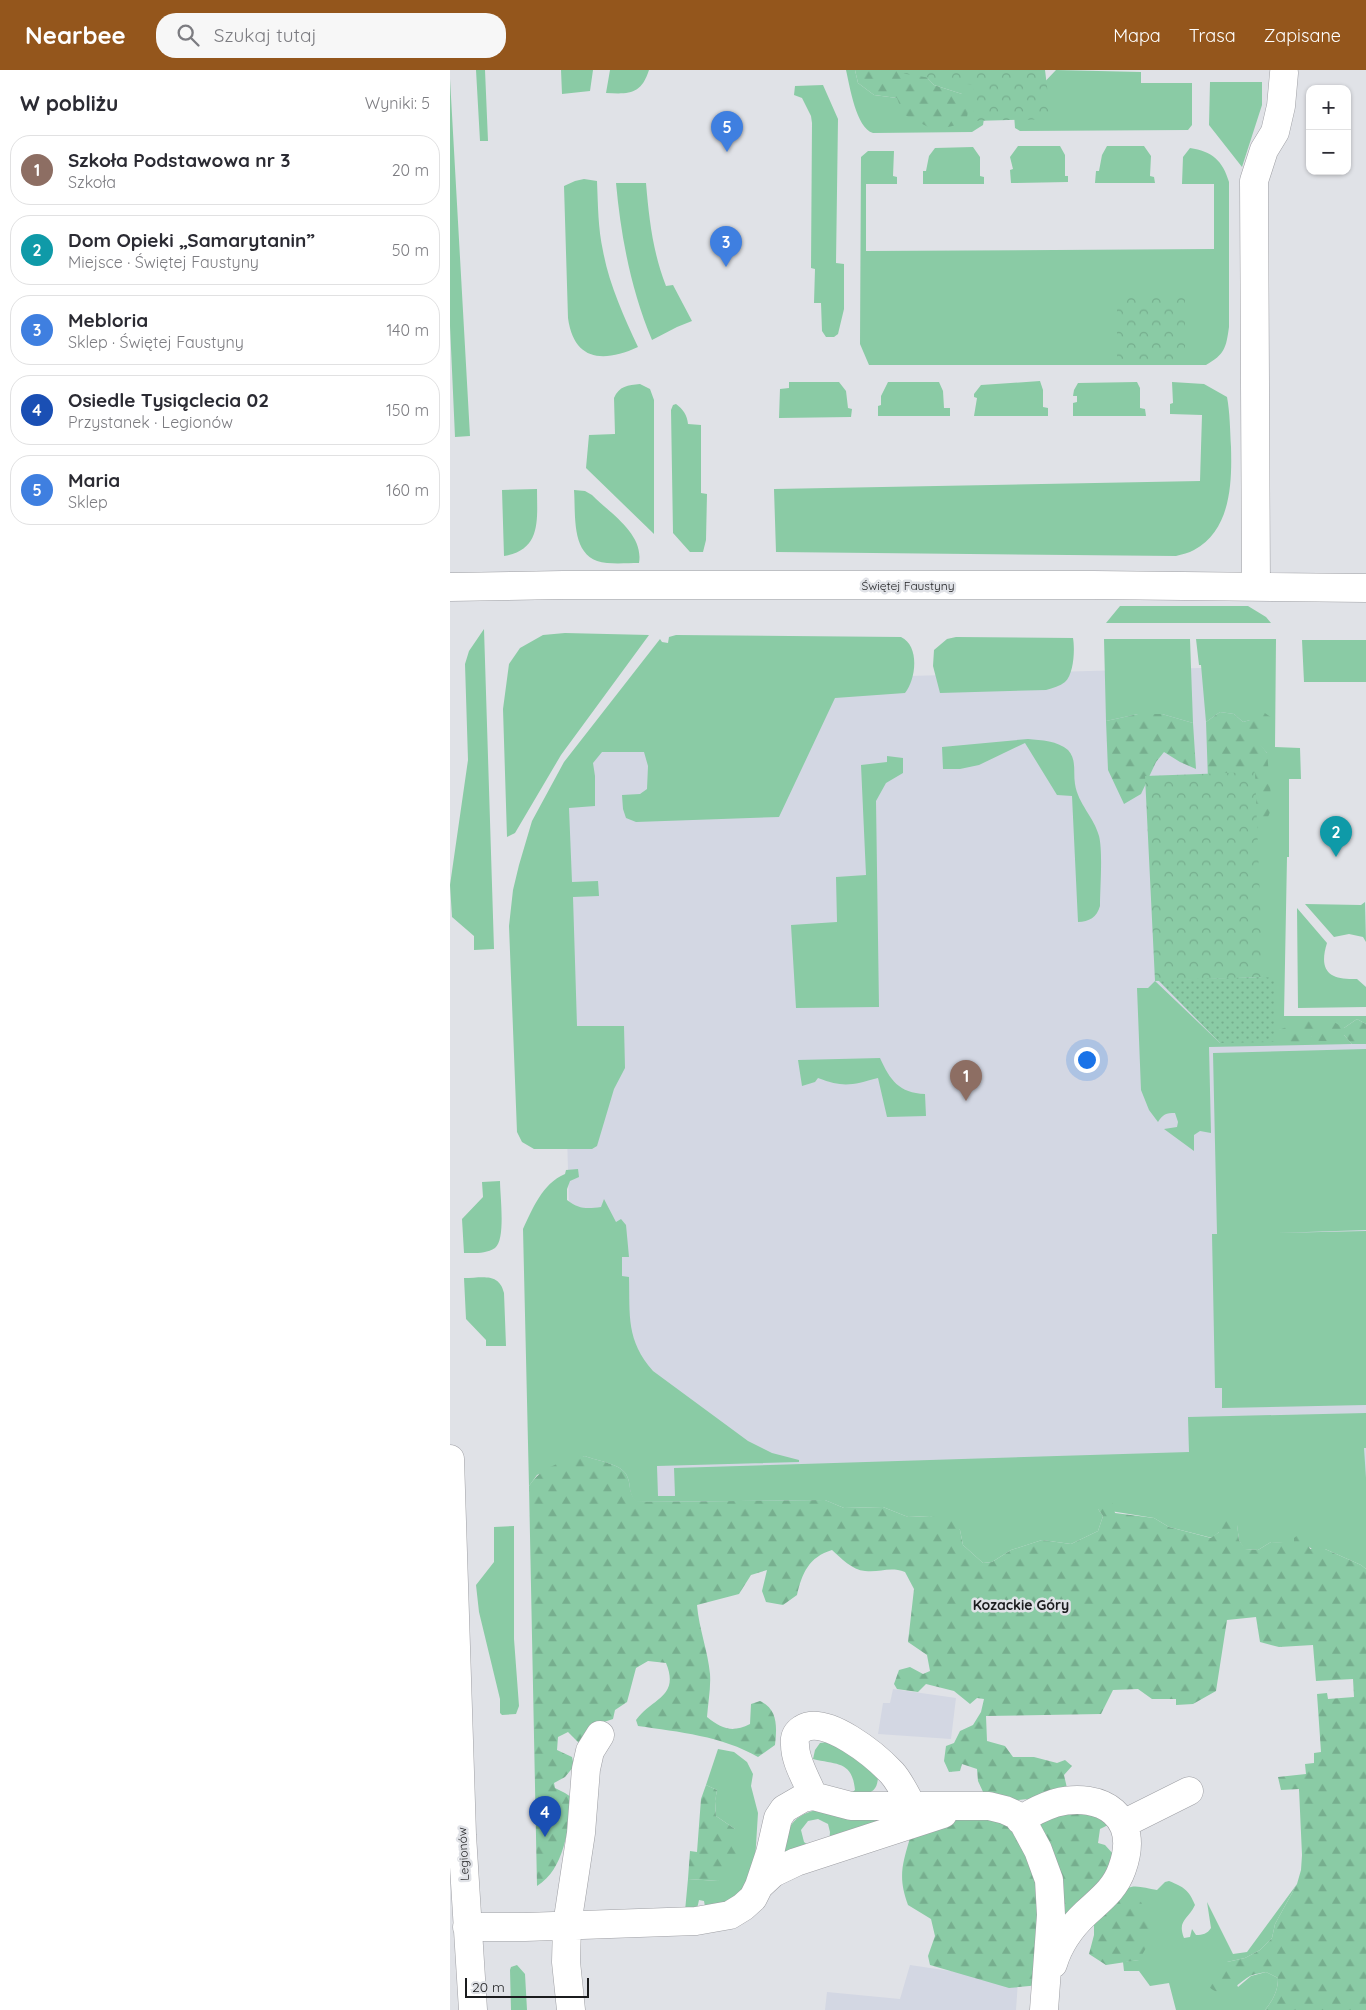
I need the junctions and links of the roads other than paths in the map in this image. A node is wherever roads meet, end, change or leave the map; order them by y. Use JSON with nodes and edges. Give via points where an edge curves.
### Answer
{"nodes":[{"id":1,"x":1284,"y":73,"type":"dead end"},
{"id":2,"x":450,"y":587,"type":"edge"},
{"id":3,"x":1256,"y":587,"type":"junction"},
{"id":4,"x":1366,"y":588,"type":"edge"},
{"id":5,"x":450,"y":1459,"type":"edge"},
{"id":6,"x":600,"y":1735,"type":"dead end"},
{"id":7,"x":1189,"y":1791,"type":"dead end"},
{"id":8,"x":813,"y":1796,"type":"junction"},
{"id":9,"x":912,"y":1806,"type":"junction"},
{"id":10,"x":968,"y":1806,"type":"junction"},
{"id":11,"x":1020,"y":1820,"type":"junction"},
{"id":12,"x":1123,"y":1824,"type":"junction"},
{"id":13,"x":759,"y":1886,"type":"junction"},
{"id":14,"x":567,"y":1925,"type":"junction"},
{"id":15,"x":466,"y":1927,"type":"junction"},
{"id":16,"x":1045,"y":2000,"type":"edge"},
{"id":17,"x":473,"y":2010,"type":"edge"},
{"id":18,"x":571,"y":2010,"type":"edge"}],
"edges":[{"from":1,"to":3,"type":"street","via":[[1275,132],[1264,150],[1254,181]]},
{"from":2,"to":3,"type":"street","name":"Świętej Faustyny"},
{"from":3,"to":4,"type":"street","name":"Świętej Faustyny"},
{"from":5,"to":15,"type":"street","name":"Legionów"},
{"from":6,"to":14,"type":"street","via":[[590,1751],[586,1769],[581,1833]]},
{"from":7,"to":12,"type":"street"},
{"from":8,"to":9,"type":"street","via":[[851,1806]]},
{"from":8,"to":9,"type":"street","via":[[796,1755],[795,1739],[804,1728],[820,1726],[829,1728],[877,1759],[893,1774]]},
{"from":8,"to":13,"type":"street","via":[[793,1803],[778,1818]]},
{"from":9,"to":10,"type":"street"},
{"from":10,"to":11,"type":"street","via":[[1005,1810]]},
{"from":10,"to":13,"type":"street","via":[[796,1862],[774,1873]]},
{"from":11,"to":12,"type":"street","via":[[1040,1809],[1071,1801],[1105,1806],[1120,1817]]},
{"from":11,"to":16,"type":"street","via":[[1032,1836],[1049,1880],[1051,1915]]},
{"from":12,"to":16,"type":"street","via":[[1127,1848],[1118,1880],[1065,1936],[1055,1957]]},
{"from":13,"to":14,"type":"street","via":[[748,1902],[730,1916],[696,1921]]},
{"from":14,"to":15,"type":"street"},
{"from":14,"to":18,"type":"street","via":[[566,1962]]},
{"from":15,"to":17,"type":"street","name":"Legionów"}]}
